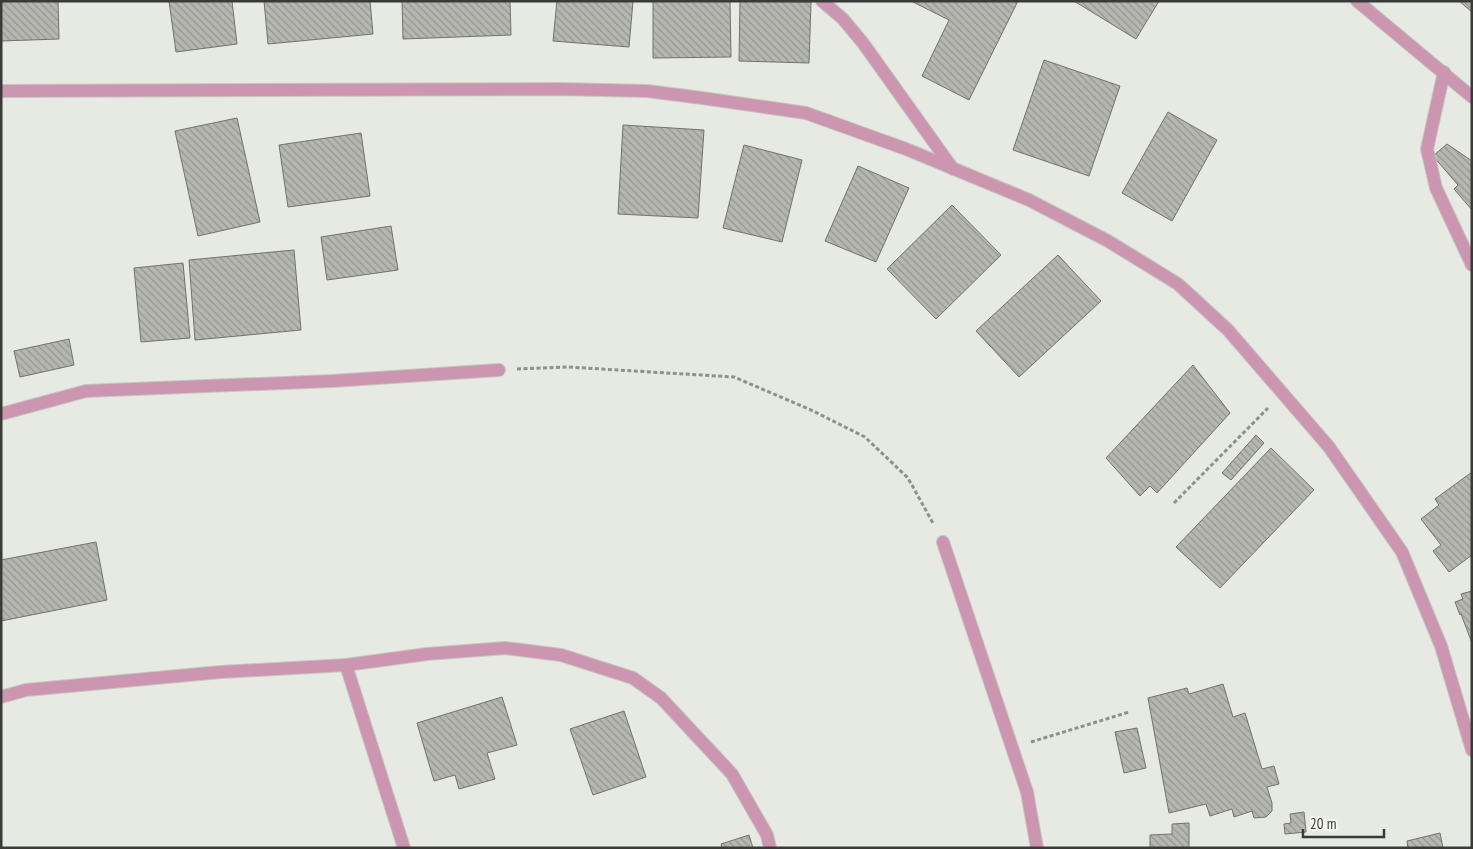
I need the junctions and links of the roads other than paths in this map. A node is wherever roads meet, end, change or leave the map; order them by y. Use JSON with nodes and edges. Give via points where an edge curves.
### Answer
{"nodes":[{"id":1,"x":822,"y":1,"type":"edge"},
{"id":2,"x":1357,"y":1,"type":"edge"},
{"id":3,"x":1444,"y":72,"type":"junction"},
{"id":4,"x":1,"y":91,"type":"edge"},
{"id":5,"x":1472,"y":97,"type":"edge"},
{"id":6,"x":953,"y":169,"type":"junction"},
{"id":7,"x":1472,"y":265,"type":"edge"},
{"id":8,"x":499,"y":370,"type":"road end"},
{"id":9,"x":1,"y":414,"type":"edge"},
{"id":10,"x":943,"y":542,"type":"road end"},
{"id":11,"x":346,"y":665,"type":"junction"},
{"id":12,"x":1,"y":697,"type":"edge"},
{"id":13,"x":1472,"y":750,"type":"edge"},
{"id":14,"x":404,"y":848,"type":"edge"},
{"id":15,"x":770,"y":848,"type":"edge"},
{"id":16,"x":1037,"y":848,"type":"edge"}],
"edges":[{"from":1,"to":6,"type":"street","via":[[863,43]]},
{"from":2,"to":3,"type":"street"},
{"from":3,"to":5,"type":"street"},
{"from":3,"to":7,"type":"street","via":[[1428,148],[1436,188]]},
{"from":4,"to":6,"type":"street","via":[[647,91],[806,114]]},
{"from":6,"to":13,"type":"street","via":[[1029,200],[1108,241],[1178,284],[1228,330],[1329,447],[1402,552],[1441,646]]},
{"from":8,"to":9,"type":"street","via":[[86,392]]},
{"from":10,"to":16,"type":"street","via":[[1027,792]]},
{"from":11,"to":12,"type":"street","via":[[26,690]]},
{"from":11,"to":14,"type":"street"},
{"from":11,"to":15,"type":"street","via":[[505,648],[561,655],[633,678],[661,698],[732,774],[767,835]]}]}
